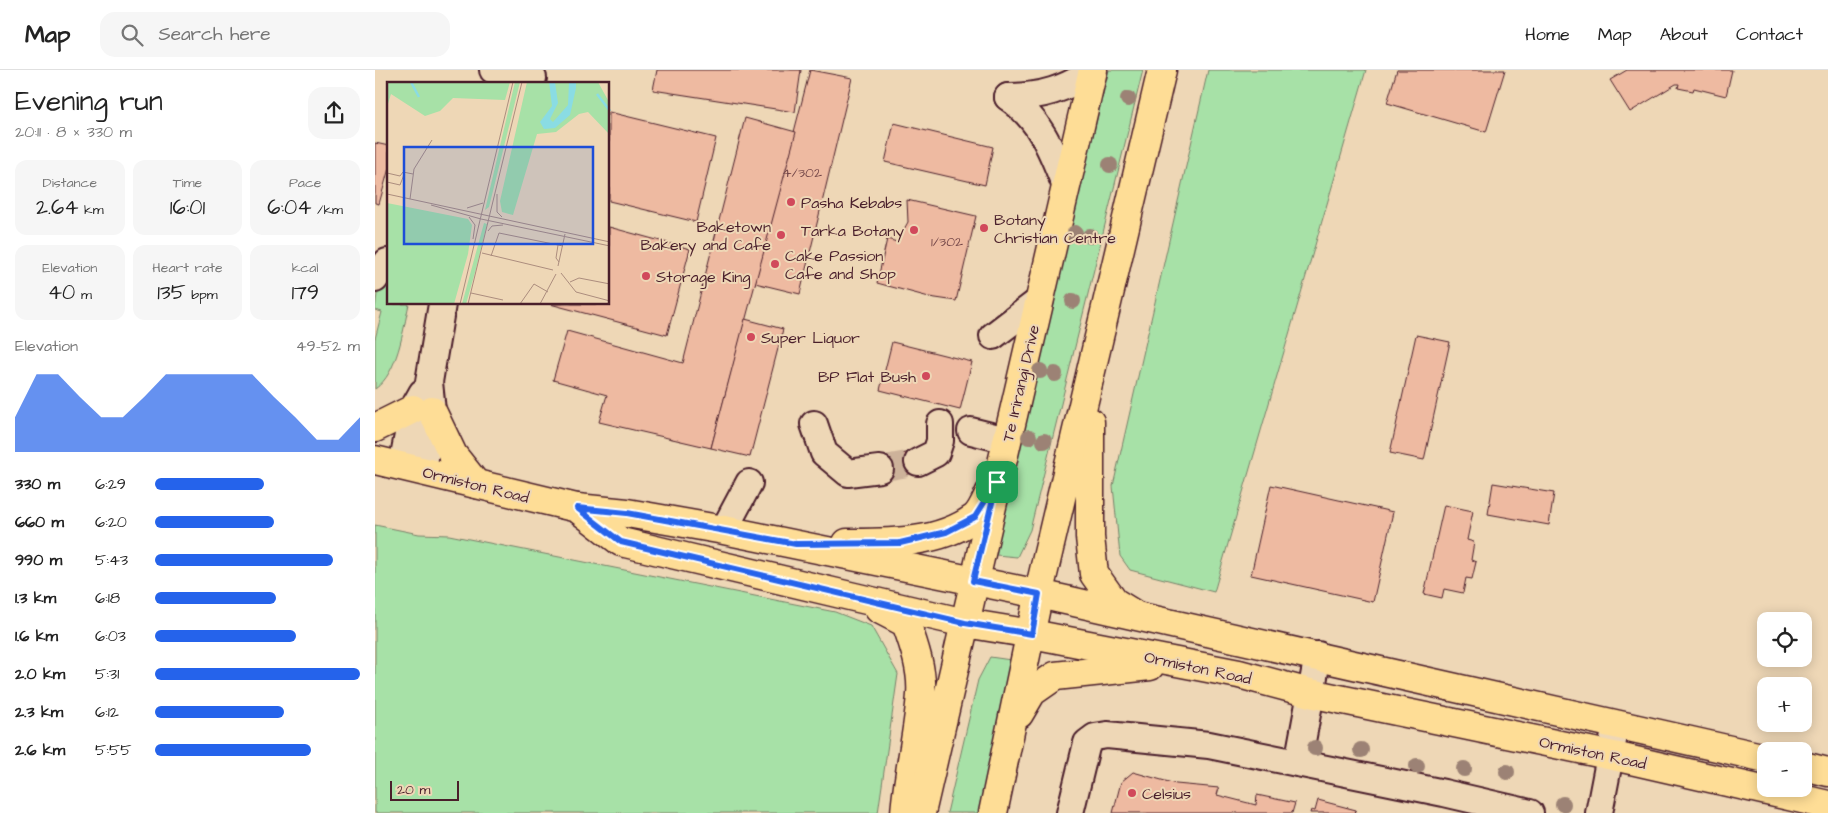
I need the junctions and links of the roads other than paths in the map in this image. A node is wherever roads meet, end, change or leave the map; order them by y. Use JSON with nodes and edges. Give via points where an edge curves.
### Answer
{"nodes":[{"id":1,"x":493,"y":70,"type":"edge"},
{"id":2,"x":1093,"y":70,"type":"edge"},
{"id":3,"x":1162,"y":70,"type":"edge"},
{"id":4,"x":534,"y":77,"type":"edge"},
{"id":5,"x":1066,"y":187,"type":"junction"},
{"id":6,"x":1039,"y":300,"type":"junction"},
{"id":7,"x":442,"y":305,"type":"edge"},
{"id":8,"x":993,"y":336,"type":"dead end"},
{"id":9,"x":1088,"y":388,"type":"junction"},
{"id":10,"x":423,"y":410,"type":"junction"},
{"id":11,"x":814,"y":424,"type":"dead end"},
{"id":12,"x":940,"y":424,"type":"dead end"},
{"id":13,"x":375,"y":428,"type":"edge"},
{"id":14,"x":971,"y":431,"type":"dead end"},
{"id":15,"x":1007,"y":440,"type":"junction"},
{"id":16,"x":375,"y":460,"type":"edge"},
{"id":17,"x":918,"y":462,"type":"tunnel mouth"},
{"id":18,"x":413,"y":469,"type":"junction"},
{"id":19,"x":880,"y":469,"type":"tunnel mouth"},
{"id":20,"x":997,"y":482,"type":"junction"},
{"id":21,"x":749,"y":483,"type":"dead end"},
{"id":22,"x":476,"y":484,"type":"junction"},
{"id":23,"x":577,"y":508,"type":"junction"},
{"id":24,"x":725,"y":530,"type":"junction"},
{"id":25,"x":796,"y":544,"type":"junction"},
{"id":26,"x":973,"y":581,"type":"junction"},
{"id":27,"x":1039,"y":594,"type":"junction"},
{"id":28,"x":854,"y":597,"type":"junction"},
{"id":29,"x":1137,"y":616,"type":"junction"},
{"id":30,"x":965,"y":623,"type":"junction"},
{"id":31,"x":1032,"y":634,"type":"junction"},
{"id":32,"x":1318,"y":656,"type":"junction"},
{"id":33,"x":1182,"y":663,"type":"junction"},
{"id":34,"x":1310,"y":693,"type":"junction"},
{"id":35,"x":1013,"y":724,"type":"junction"},
{"id":36,"x":1616,"y":725,"type":"junction"},
{"id":37,"x":1610,"y":755,"type":"junction"},
{"id":38,"x":1757,"y":756,"type":"edge"},
{"id":39,"x":1299,"y":763,"type":"junction"},
{"id":40,"x":1812,"y":768,"type":"edge"},
{"id":41,"x":1828,"y":772,"type":"edge"},
{"id":42,"x":1828,"y":805,"type":"edge"},
{"id":43,"x":905,"y":813,"type":"edge"},
{"id":44,"x":921,"y":813,"type":"edge"},
{"id":45,"x":993,"y":813,"type":"edge"},
{"id":46,"x":1070,"y":813,"type":"edge"},
{"id":47,"x":1530,"y":813,"type":"edge"},
{"id":48,"x":1599,"y":813,"type":"edge"}],
"edges":[{"from":1,"to":4,"type":"street"},
{"from":2,"to":5,"type":"main road","name":"Te Irirangi Drive"},
{"from":2,"to":5,"type":"street","via":[[1070,86],[1028,97],[1008,97],[1021,106],[1042,130]]},
{"from":3,"to":9,"type":"main road"},
{"from":5,"to":6,"type":"main road","name":"Te Irirangi Drive"},
{"from":6,"to":8,"type":"street"},
{"from":6,"to":15,"type":"main road","name":"Te Irirangi Drive"},
{"from":7,"to":10,"type":"street"},
{"from":9,"to":27,"type":"main road"},
{"from":9,"to":29,"type":"main road","via":[[1090,538],[1095,574],[1114,602]]},
{"from":10,"to":13,"type":"main road"},
{"from":10,"to":18,"type":"street"},
{"from":10,"to":22,"type":"main road"},
{"from":11,"to":19,"type":"street","via":[[824,453],[848,473]]},
{"from":12,"to":17,"type":"street","via":[[936,453]]},
{"from":14,"to":15,"type":"street"},
{"from":15,"to":20,"type":"main road","name":"Te Irirangi Drive"},
{"from":16,"to":18,"type":"main road","name":"Ormiston Road"},
{"from":18,"to":22,"type":"main road","name":"Ormiston Road"},
{"from":20,"to":25,"type":"main road","via":[[975,517],[946,532],[900,543]]},
{"from":20,"to":26,"type":"main road","name":"Te Irirangi Drive"},
{"from":21,"to":24,"type":"street"},
{"from":22,"to":23,"type":"main road","name":"Ormiston Road"},
{"from":23,"to":24,"type":"main road","name":"Ormiston Road"},
{"from":23,"to":28,"type":"main road","name":"Ormiston Road","via":[[621,542]]},
{"from":24,"to":25,"type":"main road","name":"Ormiston Road"},
{"from":25,"to":26,"type":"main road","name":"Ormiston Road"},
{"from":26,"to":27,"type":"main road","name":"Ormiston Road"},
{"from":26,"to":30,"type":"main road","name":"Te Irirangi Drive"},
{"from":27,"to":29,"type":"main road","name":"Ormiston Road"},
{"from":27,"to":31,"type":"main road"},
{"from":28,"to":30,"type":"main road","name":"Ormiston Road"},
{"from":28,"to":43,"type":"main road","via":[[906,623],[914,644],[921,693]]},
{"from":29,"to":32,"type":"main road","name":"Ormiston Road"},
{"from":30,"to":31,"type":"main road","name":"Ormiston Road"},
{"from":30,"to":44,"type":"main road","name":"Te Irirangi Drive"},
{"from":31,"to":33,"type":"main road","name":"Ormiston Road"},
{"from":31,"to":35,"type":"main road"},
{"from":32,"to":34,"type":"street"},
{"from":32,"to":36,"type":"main road","name":"Ormiston Road"},
{"from":33,"to":34,"type":"main road","name":"Ormiston Road"},
{"from":33,"to":35,"type":"main road","via":[[1055,676],[1032,692]]},
{"from":34,"to":37,"type":"main road","name":"Ormiston Road"},
{"from":34,"to":39,"type":"street"},
{"from":35,"to":45,"type":"main road"},
{"from":36,"to":37,"type":"street"},
{"from":36,"to":38,"type":"main road","name":"Ormiston Road"},
{"from":37,"to":42,"type":"main road","name":"Ormiston Road"},
{"from":37,"to":48,"type":"street"},
{"from":39,"to":46,"type":"street","via":[[1209,745],[1107,735],[1095,737],[1087,743]]},
{"from":39,"to":47,"type":"street"},
{"from":40,"to":41,"type":"main road"}]}
